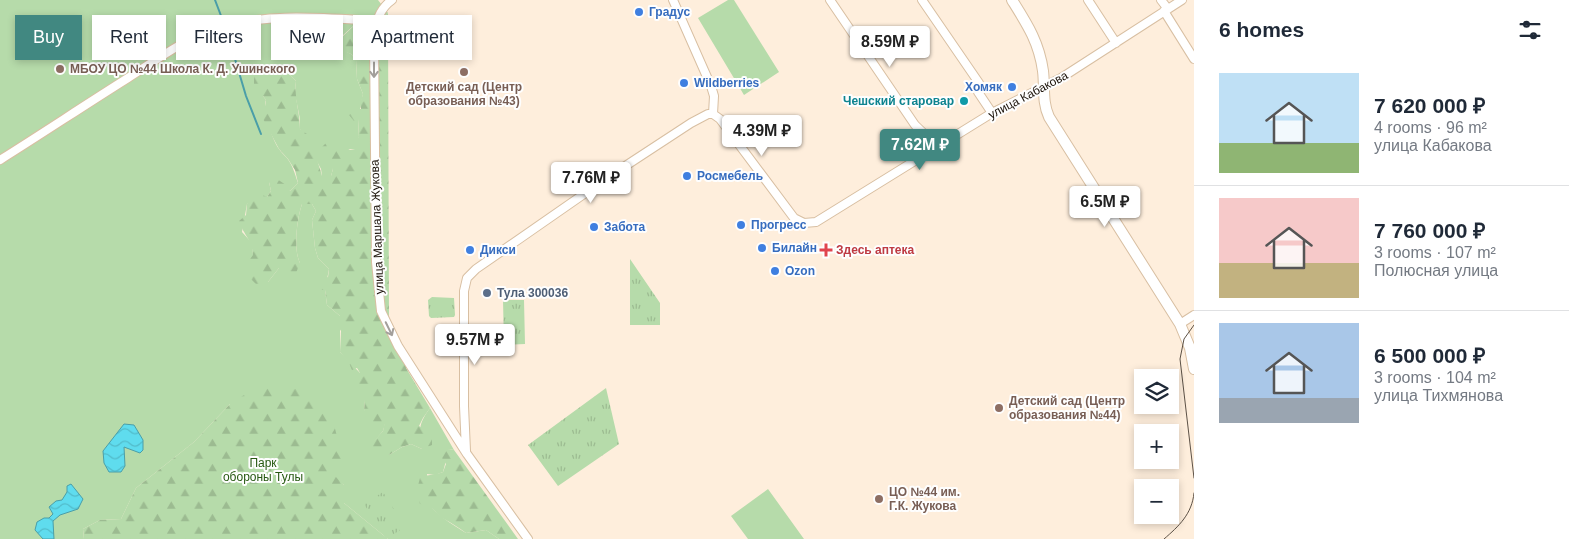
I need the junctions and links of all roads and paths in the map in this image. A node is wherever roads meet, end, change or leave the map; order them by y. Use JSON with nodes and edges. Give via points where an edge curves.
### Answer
{"nodes":[{"id":1,"x":392,"y":0,"type":"edge"},
{"id":2,"x":673,"y":0,"type":"edge"},
{"id":3,"x":830,"y":0,"type":"edge"},
{"id":4,"x":922,"y":0,"type":"edge"},
{"id":5,"x":1012,"y":0,"type":"edge"},
{"id":6,"x":1088,"y":0,"type":"edge"},
{"id":7,"x":1160,"y":0,"type":"edge"},
{"id":8,"x":1182,"y":0,"type":"edge"},
{"id":9,"x":1166,"y":10,"type":"junction"},
{"id":10,"x":379,"y":15,"type":"edge"},
{"id":11,"x":353,"y":19,"type":"edge"},
{"id":12,"x":1116,"y":42,"type":"junction"},
{"id":13,"x":374,"y":60,"type":"edge"},
{"id":14,"x":1194,"y":60,"type":"edge"},
{"id":15,"x":1045,"y":87,"type":"junction"},
{"id":16,"x":992,"y":113,"type":"junction"},
{"id":17,"x":713,"y":114,"type":"junction"},
{"id":18,"x":938,"y":147,"type":"junction"},
{"id":19,"x":0,"y":160,"type":"edge"},
{"id":20,"x":1194,"y":315,"type":"edge"},
{"id":21,"x":1180,"y":324,"type":"junction"},
{"id":22,"x":1194,"y":359,"type":"edge"},
{"id":23,"x":467,"y":454,"type":"junction"},
{"id":24,"x":528,"y":539,"type":"edge"}],
"edges":[{"from":1,"to":10,"type":"street","via":[[384,5]]},
{"from":2,"to":17,"type":"street","via":[[711,86]]},
{"from":3,"to":18,"type":"street","via":[[915,125]]},
{"from":4,"to":16,"type":"street","via":[[979,83],[978,92]]},
{"from":5,"to":15,"type":"street","via":[[1038,46]]},
{"from":6,"to":12,"type":"street"},
{"from":7,"to":9,"type":"street"},
{"from":8,"to":9,"type":"street","name":"улица Кабакова"},
{"from":9,"to":12,"type":"street","name":"улица Кабакова"},
{"from":9,"to":14,"type":"street"},
{"from":11,"to":19,"type":"street","via":[[280,18],[214,30],[167,53]]},
{"from":12,"to":15,"type":"street","name":"улица Кабакова"},
{"from":13,"to":23,"type":"street","name":"улица Маршала Жукова","one_way":true,"via":[[376,262],[381,311],[398,346]]},
{"from":15,"to":16,"type":"street","name":"улица Кабакова"},
{"from":15,"to":21,"type":"street","via":[[1044,102],[1049,117]]},
{"from":16,"to":18,"type":"street","name":"улица Кабакова"},
{"from":17,"to":18,"type":"street","name":"улица Кабакова","via":[[794,218],[804,223],[816,222]]},
{"from":17,"to":23,"type":"street","via":[[691,123],[607,178],[467,278],[464,292],[464,421]]},
{"from":20,"to":21,"type":"street"},
{"from":21,"to":22,"type":"street"},
{"from":23,"to":24,"type":"street","name":"улица Маршала Жукова"}]}
